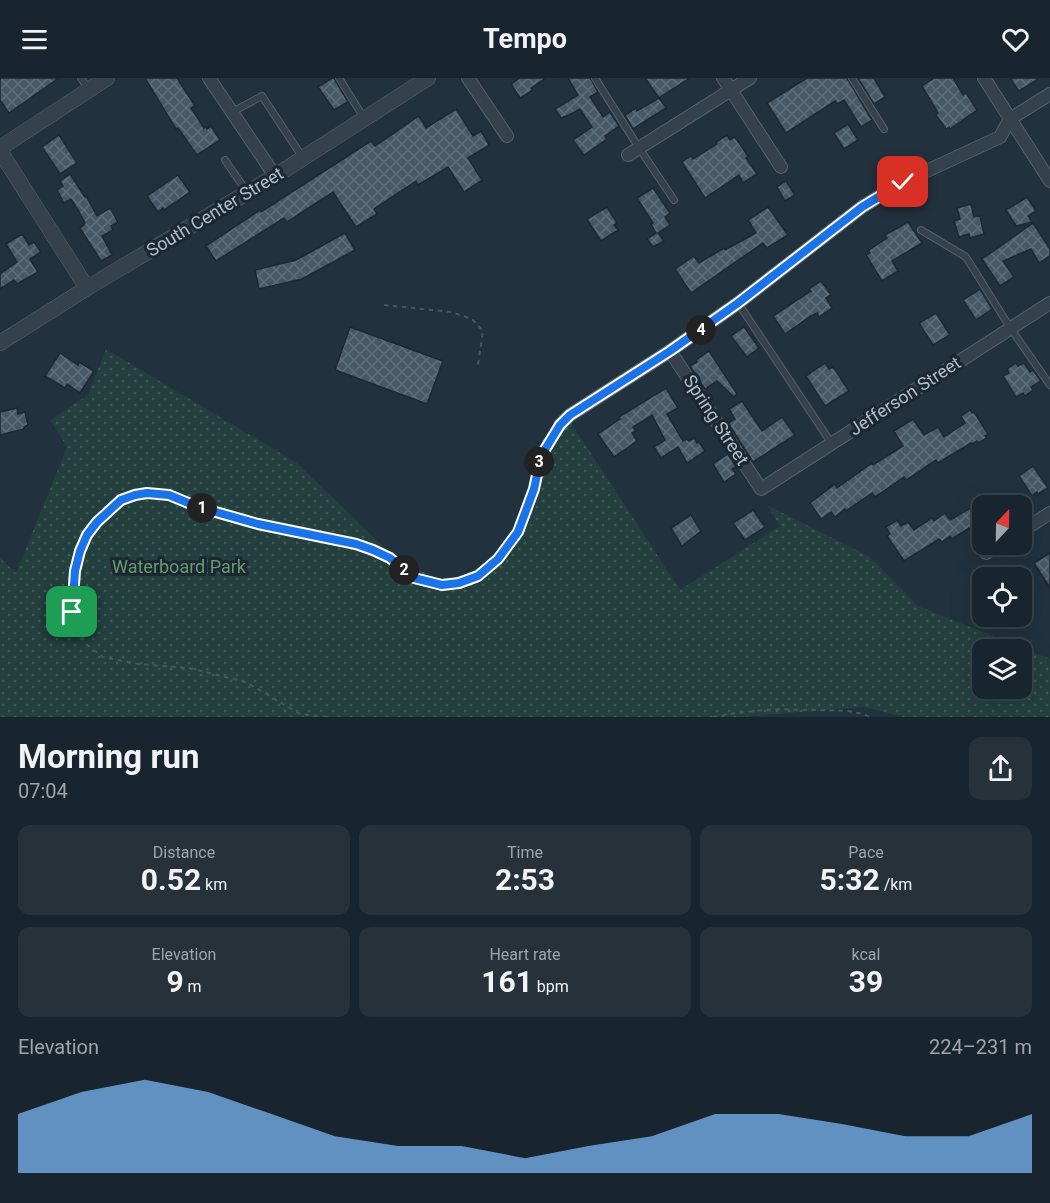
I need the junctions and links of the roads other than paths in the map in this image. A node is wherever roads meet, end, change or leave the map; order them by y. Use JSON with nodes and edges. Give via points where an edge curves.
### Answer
{"nodes":[{"id":1,"x":107,"y":78,"type":"edge"},
{"id":2,"x":210,"y":78,"type":"edge"},
{"id":3,"x":339,"y":78,"type":"edge"},
{"id":4,"x":428,"y":78,"type":"edge"},
{"id":5,"x":468,"y":78,"type":"edge"},
{"id":6,"x":595,"y":78,"type":"edge"},
{"id":7,"x":723,"y":78,"type":"edge"},
{"id":8,"x":750,"y":78,"type":"edge"},
{"id":9,"x":852,"y":78,"type":"edge"},
{"id":10,"x":984,"y":78,"type":"edge"},
{"id":11,"x":85,"y":84,"type":"edge"},
{"id":12,"x":731,"y":90,"type":"junction"},
{"id":13,"x":1050,"y":94,"type":"edge"},
{"id":14,"x":232,"y":112,"type":"junction"},
{"id":15,"x":364,"y":119,"type":"junction"},
{"id":16,"x":1010,"y":119,"type":"junction"},
{"id":17,"x":884,"y":129,"type":"dead end"},
{"id":18,"x":507,"y":136,"type":"dead end"},
{"id":19,"x":0,"y":150,"type":"edge"},
{"id":20,"x":634,"y":152,"type":"junction"},
{"id":21,"x":303,"y":158,"type":"junction"},
{"id":22,"x":225,"y":160,"type":"dead end"},
{"id":23,"x":782,"y":167,"type":"dead end"},
{"id":24,"x":274,"y":176,"type":"junction"},
{"id":25,"x":1050,"y":181,"type":"edge"},
{"id":26,"x":248,"y":192,"type":"junction"},
{"id":27,"x":674,"y":200,"type":"dead end"},
{"id":28,"x":921,"y":230,"type":"dead end"},
{"id":29,"x":87,"y":288,"type":"junction"},
{"id":30,"x":738,"y":303,"type":"junction"},
{"id":31,"x":1050,"y":303,"type":"edge"},
{"id":32,"x":1011,"y":329,"type":"junction"},
{"id":33,"x":0,"y":343,"type":"edge"},
{"id":34,"x":670,"y":351,"type":"junction"},
{"id":35,"x":1050,"y":385,"type":"edge"},
{"id":36,"x":560,"y":425,"type":"joint"},
{"id":37,"x":832,"y":444,"type":"junction"},
{"id":38,"x":761,"y":489,"type":"joint"},
{"id":39,"x":1050,"y":513,"type":"edge"},
{"id":40,"x":1032,"y":525,"type":"edge"},
{"id":41,"x":390,"y":558,"type":"road end"}],
"edges":[{"from":1,"to":11,"type":"street"},
{"from":2,"to":14,"type":"street"},
{"from":3,"to":15,"type":"lane"},
{"from":4,"to":15,"type":"street","name":"South Center Street"},
{"from":5,"to":18,"type":"street"},
{"from":6,"to":20,"type":"lane"},
{"from":7,"to":12,"type":"street"},
{"from":8,"to":12,"type":"street"},
{"from":9,"to":17,"type":"lane"},
{"from":10,"to":16,"type":"street"},
{"from":11,"to":19,"type":"street"},
{"from":12,"to":20,"type":"street"},
{"from":12,"to":23,"type":"street"},
{"from":13,"to":16,"type":"street"},
{"from":14,"to":21,"type":"lane","via":[[262,96]]},
{"from":14,"to":24,"type":"street"},
{"from":15,"to":21,"type":"street","name":"South Center Street"},
{"from":16,"to":25,"type":"street"},
{"from":16,"to":30,"type":"street","via":[[1000,137],[903,182],[862,207]]},
{"from":19,"to":29,"type":"street"},
{"from":20,"to":27,"type":"lane"},
{"from":21,"to":24,"type":"street","name":"South Center Street"},
{"from":22,"to":26,"type":"lane"},
{"from":24,"to":26,"type":"street","name":"South Center Street"},
{"from":26,"to":29,"type":"street","name":"South Center Street"},
{"from":28,"to":32,"type":"lane","via":[[966,257]]},
{"from":29,"to":33,"type":"street","name":"South Center Street"},
{"from":30,"to":34,"type":"street"},
{"from":30,"to":37,"type":"lane"},
{"from":31,"to":32,"type":"street","name":"Jefferson Street"},
{"from":32,"to":35,"type":"lane"},
{"from":32,"to":37,"type":"street","name":"Jefferson Street"},
{"from":34,"to":36,"type":"street"},
{"from":34,"to":38,"type":"street","name":"Spring Street"},
{"from":36,"to":41,"type":"lane","via":[[541,456],[518,532],[498,559],[478,576],[442,585],[414,578]]},
{"from":37,"to":38,"type":"street","name":"Jefferson Street"},
{"from":39,"to":40,"type":"street"}]}
